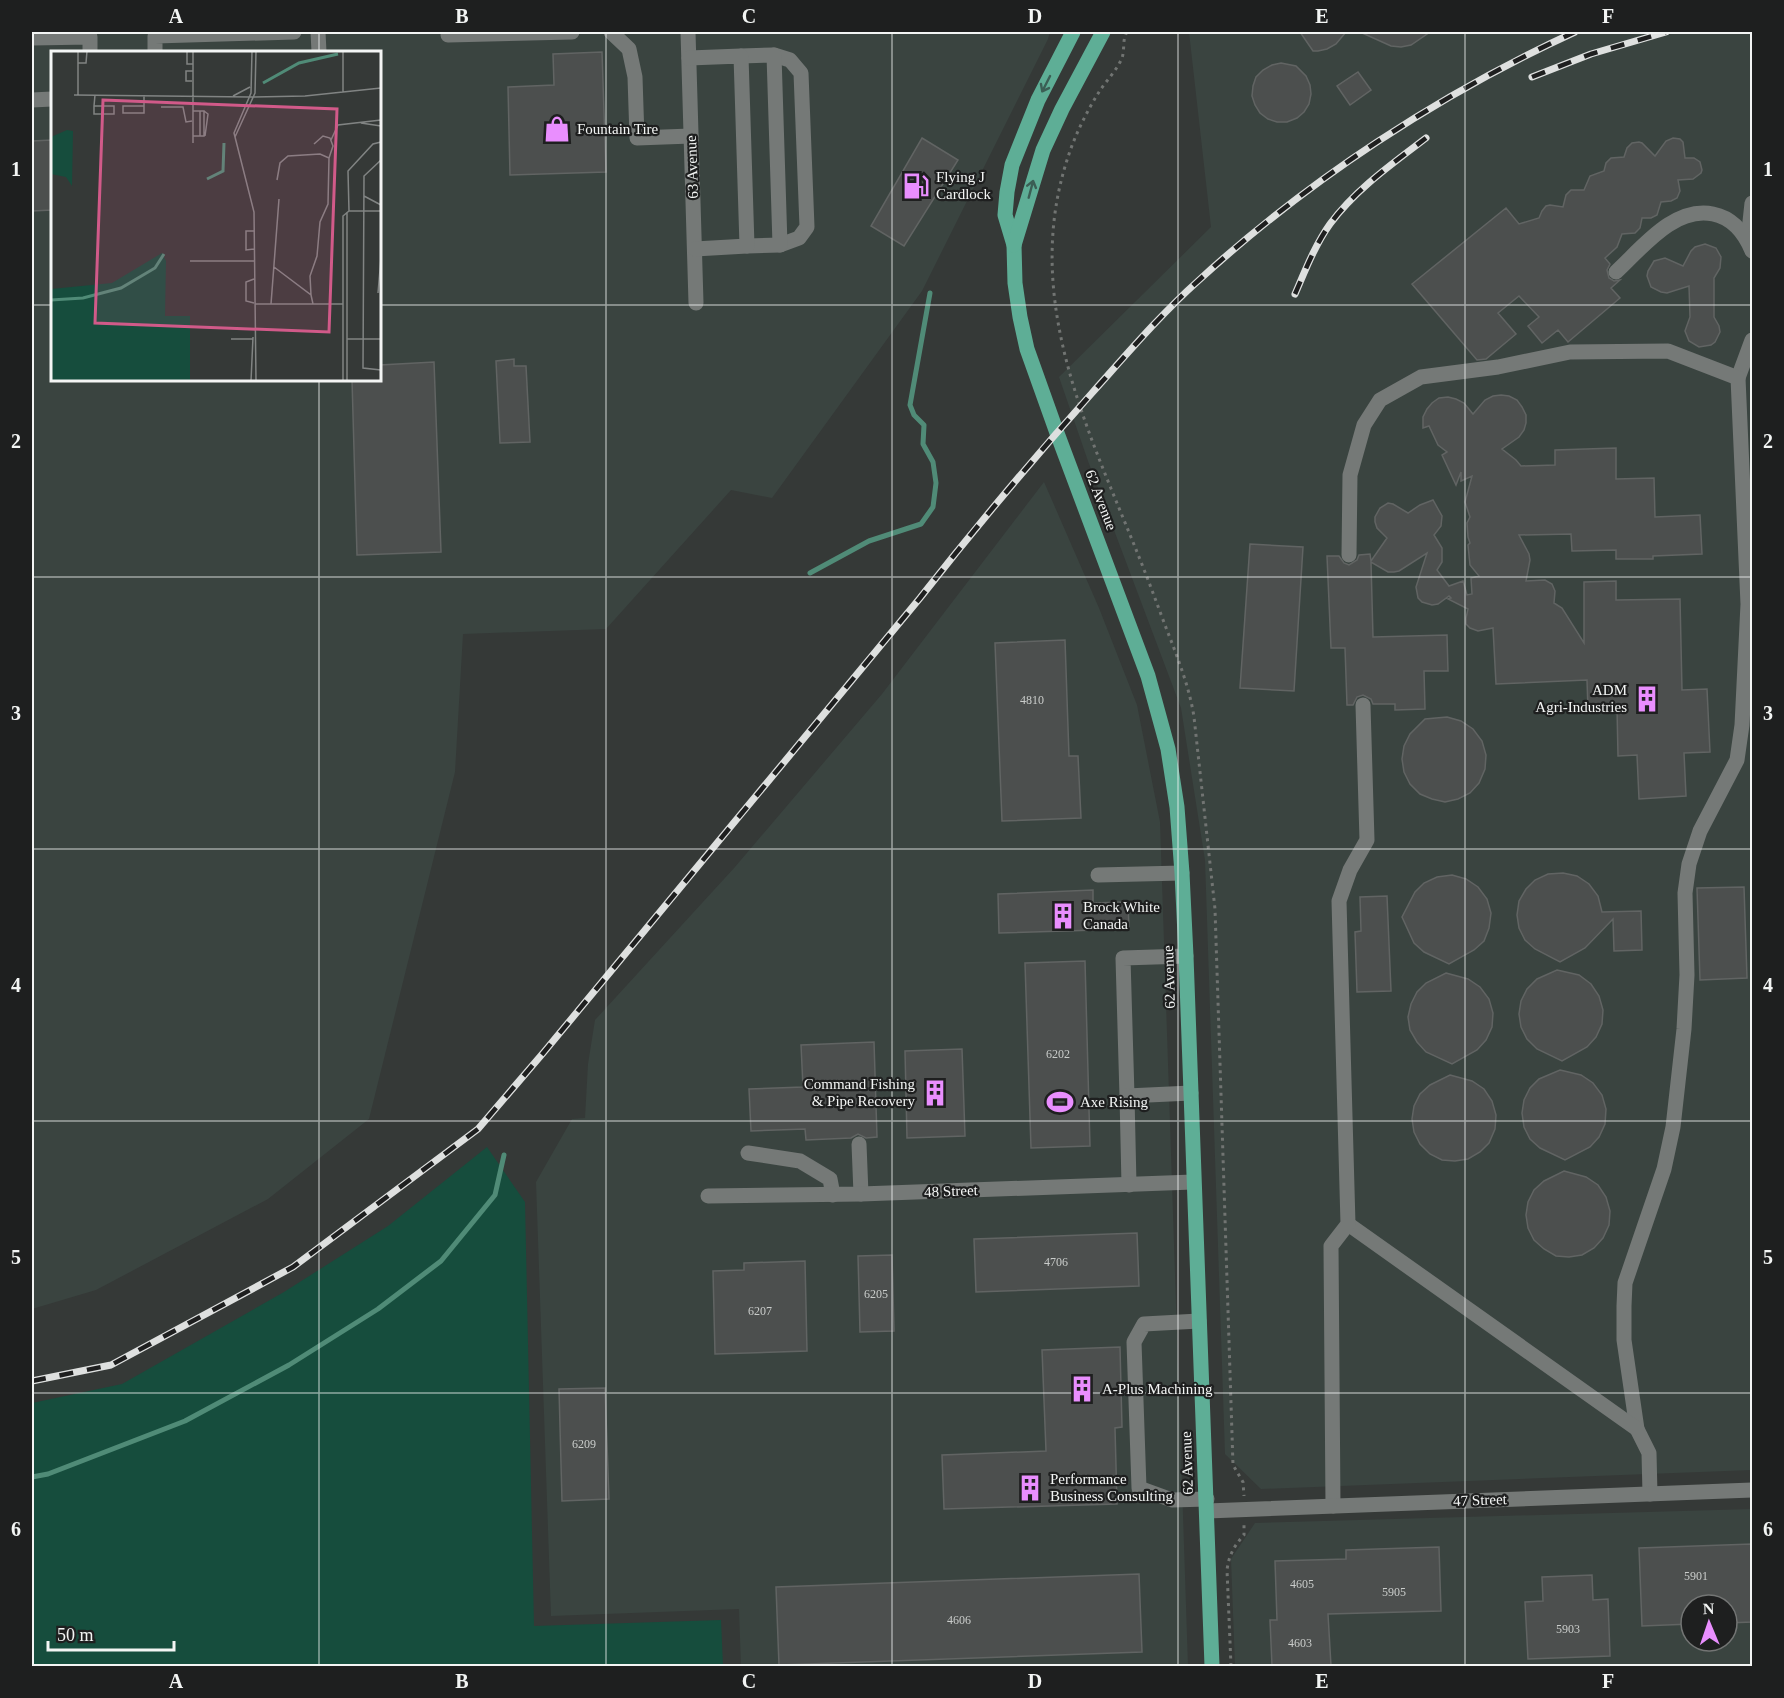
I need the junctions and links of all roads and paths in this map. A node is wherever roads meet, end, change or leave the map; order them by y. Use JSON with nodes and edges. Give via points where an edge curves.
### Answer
{"nodes":[{"id":1,"x":294,"y":32,"type":"edge"},
{"id":2,"x":318,"y":32,"type":"edge"},
{"id":3,"x":572,"y":32,"type":"edge"},
{"id":4,"x":610,"y":32,"type":"edge"},
{"id":5,"x":688,"y":32,"type":"edge"},
{"id":6,"x":1073,"y":32,"type":"edge"},
{"id":7,"x":448,"y":34,"type":"dead end"},
{"id":8,"x":1104,"y":35,"type":"edge"},
{"id":9,"x":32,"y":38,"type":"edge"},
{"id":10,"x":90,"y":51,"type":"edge"},
{"id":11,"x":155,"y":51,"type":"edge"},
{"id":12,"x":319,"y":51,"type":"edge"},
{"id":13,"x":774,"y":55,"type":"junction"},
{"id":14,"x":741,"y":56,"type":"junction"},
{"id":15,"x":689,"y":58,"type":"junction"},
{"id":16,"x":51,"y":99,"type":"edge"},
{"id":17,"x":32,"y":100,"type":"edge"},
{"id":18,"x":691,"y":136,"type":"junction"},
{"id":19,"x":1752,"y":203,"type":"edge"},
{"id":20,"x":780,"y":245,"type":"junction"},
{"id":21,"x":1014,"y":245,"type":"junction"},
{"id":22,"x":747,"y":246,"type":"junction"},
{"id":23,"x":1750,"y":246,"type":"edge"},
{"id":24,"x":695,"y":249,"type":"junction"},
{"id":25,"x":1616,"y":272,"type":"dead end"},
{"id":26,"x":696,"y":303,"type":"dead end"},
{"id":27,"x":1752,"y":340,"type":"edge"},
{"id":28,"x":1738,"y":378,"type":"junction"},
{"id":29,"x":1349,"y":555,"type":"dead end"},
{"id":30,"x":1363,"y":705,"type":"dead end"},
{"id":31,"x":1182,"y":873,"type":"junction"},
{"id":32,"x":1098,"y":876,"type":"dead end"},
{"id":33,"x":1186,"y":956,"type":"junction"},
{"id":34,"x":1191,"y":1093,"type":"junction"},
{"id":35,"x":1127,"y":1096,"type":"junction"},
{"id":36,"x":860,"y":1144,"type":"dead end"},
{"id":37,"x":748,"y":1153,"type":"dead end"},
{"id":38,"x":1193,"y":1182,"type":"junction"},
{"id":39,"x":1129,"y":1185,"type":"junction"},
{"id":40,"x":861,"y":1194,"type":"junction"},
{"id":41,"x":832,"y":1195,"type":"junction"},
{"id":42,"x":708,"y":1196,"type":"dead end"},
{"id":43,"x":1348,"y":1224,"type":"junction"},
{"id":44,"x":1199,"y":1321,"type":"junction"},
{"id":45,"x":1637,"y":1429,"type":"junction"},
{"id":46,"x":1752,"y":1490,"type":"edge"},
{"id":47,"x":1650,"y":1494,"type":"junction"},
{"id":48,"x":1207,"y":1505,"type":"junction"},
{"id":49,"x":1333,"y":1506,"type":"junction"},
{"id":50,"x":1244,"y":1535,"type":"dead end"},
{"id":51,"x":1212,"y":1665,"type":"edge"},
{"id":52,"x":1231,"y":1666,"type":"edge"}],
"edges":[{"from":1,"to":11,"type":"street","via":[[155,36]]},
{"from":2,"to":12,"type":"street"},
{"from":3,"to":7,"type":"street"},
{"from":4,"to":18,"type":"street","via":[[629,49],[635,77],[637,138]]},
{"from":5,"to":15,"type":"street","name":"63 Avenue"},
{"from":6,"to":21,"type":"main road","name":"62 Avenue","one_way":true,"via":[[1038,100],[1012,165],[1005,215]]},
{"from":21,"to":8,"type":"main road","name":"62 Avenue","one_way":true,"via":[[1043,150]]},
{"from":9,"to":10,"type":"street","via":[[90,37]]},
{"from":13,"to":14,"type":"street"},
{"from":13,"to":20,"type":"street"},
{"from":13,"to":20,"type":"street","via":[[790,60],[801,73],[807,227],[799,238]]},
{"from":14,"to":15,"type":"street"},
{"from":14,"to":22,"type":"street"},
{"from":15,"to":18,"type":"street","name":"63 Avenue"},
{"from":16,"to":17,"type":"street"},
{"from":18,"to":24,"type":"street","name":"63 Avenue"},
{"from":19,"to":23,"type":"street"},
{"from":20,"to":22,"type":"street"},
{"from":21,"to":31,"type":"main road","name":"62 Avenue","via":[[1015,283],[1030,358],[1158,709],[1175,795]]},
{"from":22,"to":24,"type":"street"},
{"from":23,"to":25,"type":"street","via":[[1723,216],[1704,212],[1687,215],[1666,226]]},
{"from":24,"to":26,"type":"street","name":"63 Avenue"},
{"from":27,"to":28,"type":"street"},
{"from":28,"to":29,"type":"street","via":[[1668,351],[1570,352],[1421,377],[1380,400],[1364,425],[1350,475]]},
{"from":28,"to":45,"type":"street","via":[[1749,604],[1742,724],[1737,760],[1700,831],[1689,864],[1685,893],[1684,1029],[1673,1127],[1664,1169],[1625,1283],[1624,1340]]},
{"from":30,"to":43,"type":"street","via":[[1367,840],[1339,901]]},
{"from":31,"to":32,"type":"street"},
{"from":31,"to":33,"type":"main road","name":"62 Avenue"},
{"from":33,"to":34,"type":"main road","name":"62 Avenue"},
{"from":33,"to":35,"type":"street","via":[[1123,958]]},
{"from":34,"to":35,"type":"street"},
{"from":34,"to":38,"type":"main road","name":"62 Avenue"},
{"from":35,"to":39,"type":"street"},
{"from":36,"to":40,"type":"street"},
{"from":37,"to":41,"type":"street","via":[[800,1161],[830,1179]]},
{"from":38,"to":39,"type":"street","name":"48 Street"},
{"from":38,"to":44,"type":"main road","name":"62 Avenue"},
{"from":39,"to":40,"type":"street","name":"48 Street"},
{"from":40,"to":41,"type":"street","name":"48 Street"},
{"from":41,"to":42,"type":"street","name":"48 Street"},
{"from":43,"to":45,"type":"street"},
{"from":43,"to":49,"type":"street","via":[[1332,1246]]},
{"from":44,"to":48,"type":"main road","name":"62 Avenue"},
{"from":44,"to":48,"type":"street","name":"47 Street","via":[[1144,1324],[1134,1342],[1139,1488],[1172,1500]]},
{"from":45,"to":47,"type":"street","via":[[1649,1453]]},
{"from":46,"to":47,"type":"street","name":"47 Street"},
{"from":47,"to":49,"type":"street","name":"47 Street"},
{"from":48,"to":49,"type":"street","name":"47 Street"},
{"from":48,"to":51,"type":"main road","name":"62 Avenue"},
{"from":50,"to":52,"type":"path","via":[[1228,1559]]}]}
